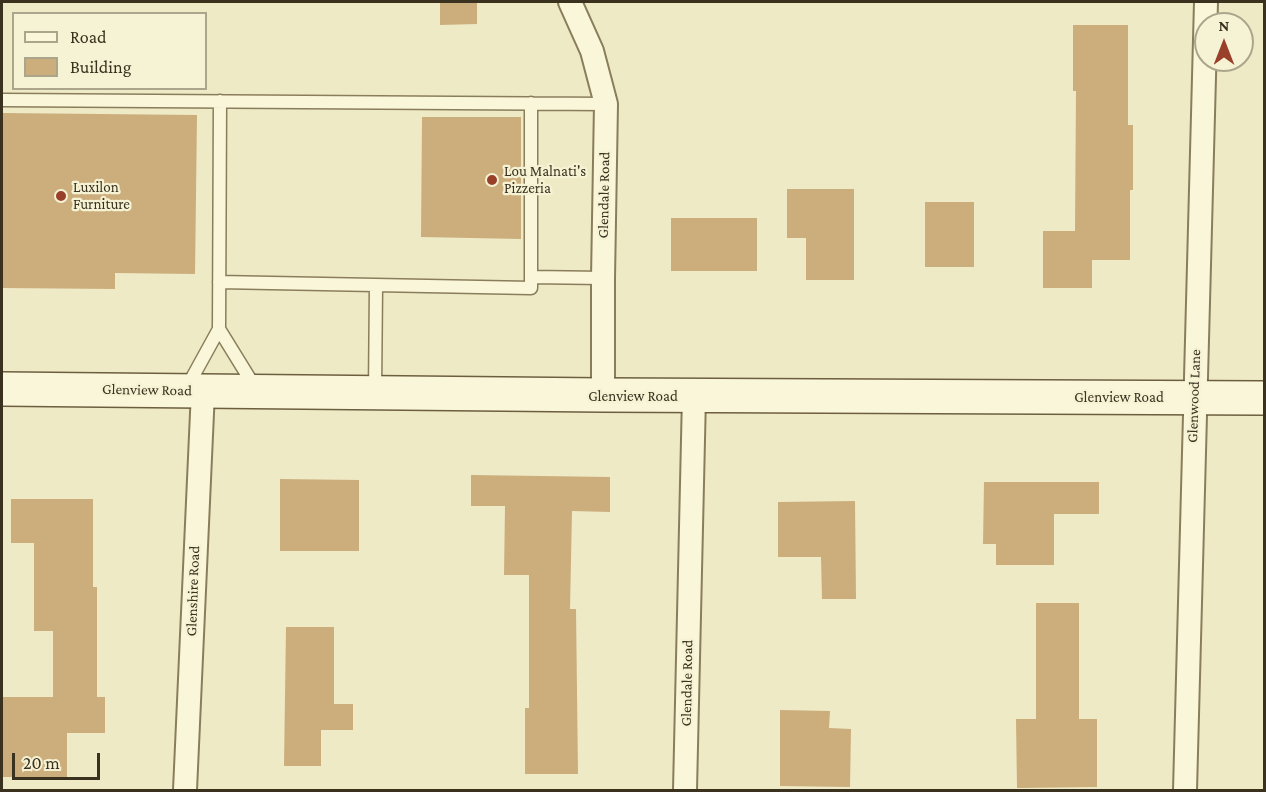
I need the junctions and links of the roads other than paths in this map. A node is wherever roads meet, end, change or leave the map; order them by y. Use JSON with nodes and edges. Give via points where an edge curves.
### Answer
{"nodes":[{"id":1,"x":570,"y":2,"type":"edge"},
{"id":2,"x":1206,"y":2,"type":"edge"},
{"id":3,"x":2,"y":100,"type":"edge"},
{"id":4,"x":220,"y":101,"type":"junction"},
{"id":5,"x":531,"y":103,"type":"junction"},
{"id":6,"x":606,"y":104,"type":"junction"},
{"id":7,"x":531,"y":277,"type":"junction"},
{"id":8,"x":603,"y":278,"type":"junction"},
{"id":9,"x":219,"y":282,"type":"junction"},
{"id":10,"x":376,"y":286,"type":"junction"},
{"id":11,"x":219,"y":329,"type":"junction"},
{"id":12,"x":2,"y":389,"type":"edge"},
{"id":13,"x":194,"y":391,"type":"junction"},
{"id":14,"x":258,"y":392,"type":"junction"},
{"id":15,"x":375,"y":393,"type":"junction"},
{"id":16,"x":603,"y":396,"type":"junction"},
{"id":17,"x":694,"y":396,"type":"junction"},
{"id":18,"x":1194,"y":397,"type":"junction"},
{"id":19,"x":1264,"y":398,"type":"edge"},
{"id":20,"x":185,"y":790,"type":"edge"},
{"id":21,"x":685,"y":790,"type":"edge"},
{"id":22,"x":1185,"y":790,"type":"edge"}],
"edges":[{"from":1,"to":6,"type":"street","name":"Glendale Road","via":[[592,51]]},
{"from":2,"to":18,"type":"street","name":"Glenwood Lane"},
{"from":3,"to":4,"type":"lane"},
{"from":4,"to":5,"type":"lane"},
{"from":4,"to":9,"type":"lane"},
{"from":5,"to":6,"type":"lane"},
{"from":5,"to":7,"type":"lane"},
{"from":6,"to":8,"type":"street","name":"Glendale Road"},
{"from":7,"to":8,"type":"lane"},
{"from":7,"to":10,"type":"lane","via":[[531,288]]},
{"from":8,"to":16,"type":"street","name":"Glendale Road"},
{"from":9,"to":10,"type":"lane"},
{"from":9,"to":11,"type":"lane"},
{"from":10,"to":15,"type":"lane"},
{"from":11,"to":13,"type":"lane"},
{"from":11,"to":14,"type":"lane"},
{"from":12,"to":13,"type":"main road","name":"Glenview Road"},
{"from":13,"to":14,"type":"main road","name":"Glenview Road"},
{"from":13,"to":20,"type":"street","name":"Glenshire Road"},
{"from":14,"to":15,"type":"main road","name":"Glenview Road"},
{"from":15,"to":16,"type":"main road","name":"Glenview Road"},
{"from":16,"to":17,"type":"main road","name":"Glenview Road"},
{"from":17,"to":18,"type":"main road","name":"Glenview Road"},
{"from":17,"to":21,"type":"street","name":"Glendale Road"},
{"from":18,"to":19,"type":"main road","name":"Glenview Road"},
{"from":18,"to":22,"type":"street","name":"Glenwood Lane"}]}
